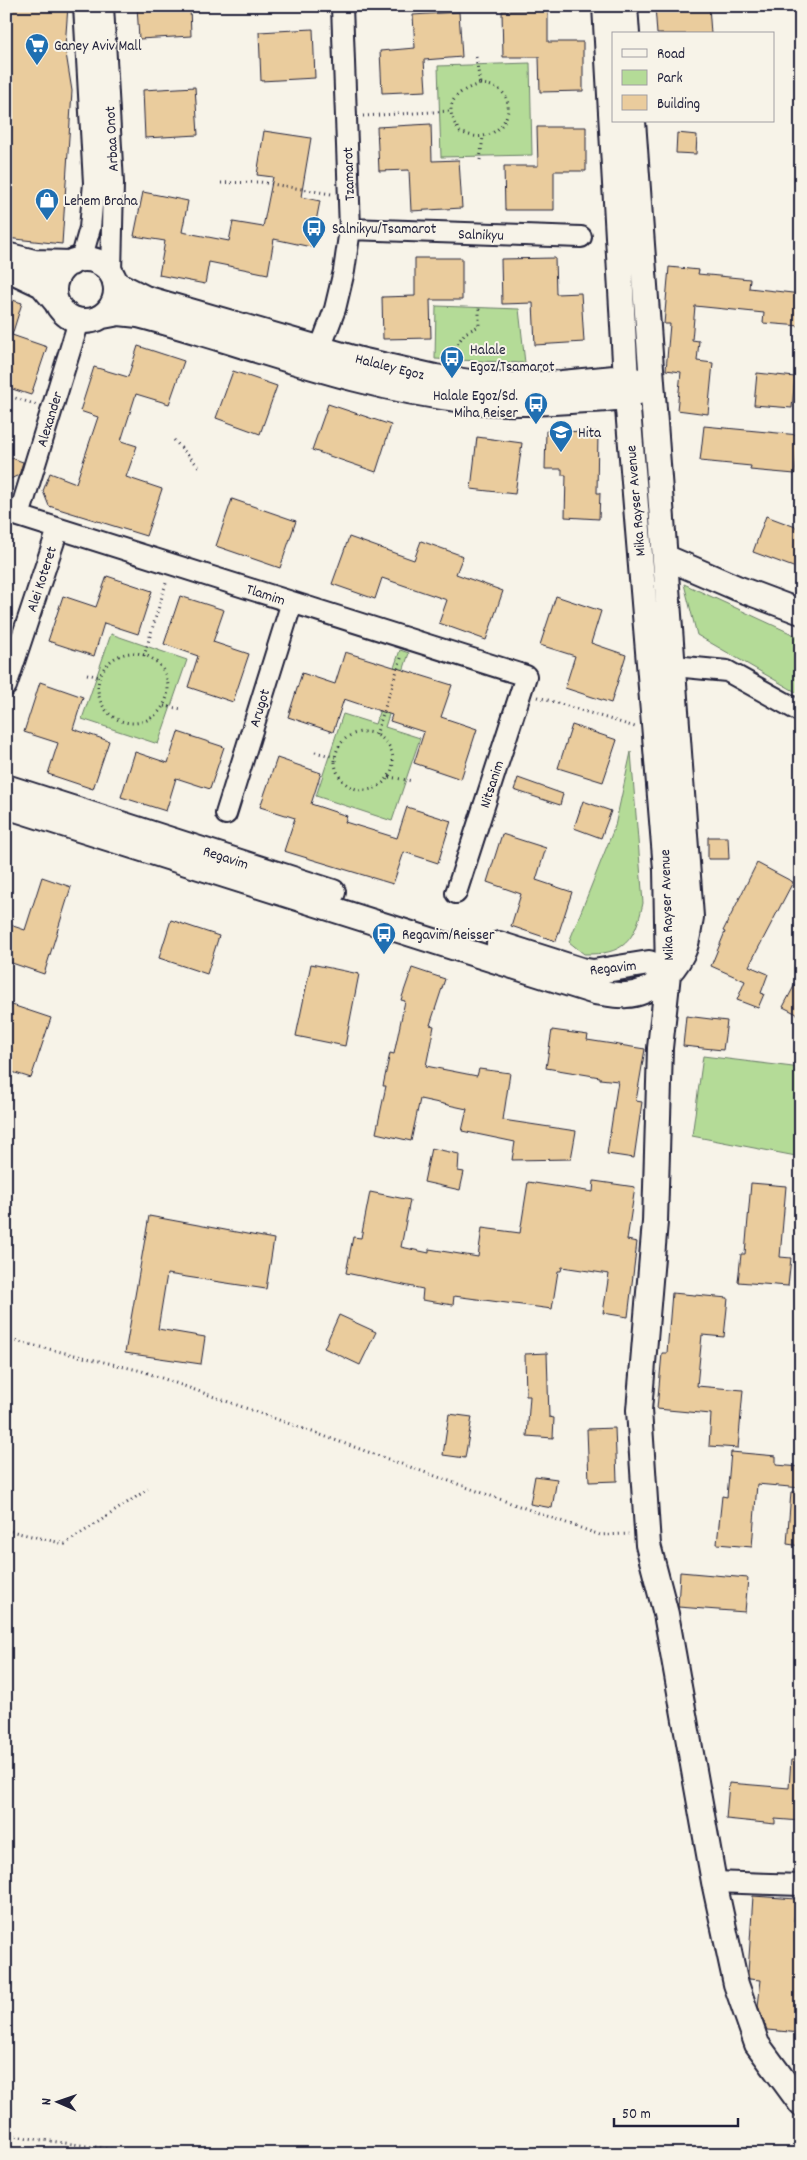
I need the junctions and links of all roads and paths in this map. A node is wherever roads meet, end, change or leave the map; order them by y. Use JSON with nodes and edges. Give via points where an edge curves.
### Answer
{"nodes":[{"id":1,"x":84,"y":6,"type":"edge"},
{"id":2,"x":103,"y":6,"type":"edge"},
{"id":3,"x":342,"y":6,"type":"edge"},
{"id":4,"x":605,"y":6,"type":"edge"},
{"id":5,"x":625,"y":6,"type":"edge"},
{"id":6,"x":627,"y":32,"type":"edge"},
{"id":7,"x":476,"y":57,"type":"dead end"},
{"id":8,"x":480,"y":84,"type":"junction"},
{"id":9,"x":450,"y":111,"type":"junction"},
{"id":10,"x":346,"y":117,"type":"junction"},
{"id":11,"x":633,"y":122,"type":"edge"},
{"id":12,"x":483,"y":136,"type":"junction"},
{"id":13,"x":480,"y":160,"type":"dead end"},
{"id":14,"x":221,"y":183,"type":"dead end"},
{"id":15,"x":349,"y":198,"type":"junction"},
{"id":16,"x":350,"y":229,"type":"junction"},
{"id":17,"x":581,"y":238,"type":"dead end"},
{"id":18,"x":6,"y":255,"type":"edge"},
{"id":19,"x":76,"y":261,"type":"junction"},
{"id":20,"x":6,"y":268,"type":"edge"},
{"id":21,"x":113,"y":278,"type":"junction"},
{"id":22,"x":57,"y":303,"type":"junction"},
{"id":23,"x":479,"y":305,"type":"dead end"},
{"id":24,"x":102,"y":316,"type":"junction"},
{"id":25,"x":79,"y":321,"type":"junction"},
{"id":26,"x":317,"y":357,"type":"junction"},
{"id":27,"x":435,"y":377,"type":"junction"},
{"id":28,"x":651,"y":386,"type":"junction"},
{"id":29,"x":626,"y":387,"type":"junction"},
{"id":30,"x":6,"y":395,"type":"edge"},
{"id":31,"x":52,"y":410,"type":"junction"},
{"id":32,"x":174,"y":440,"type":"dead end"},
{"id":33,"x":200,"y":468,"type":"dead end"},
{"id":34,"x":13,"y":514,"type":"edge"},
{"id":35,"x":58,"y":529,"type":"junction"},
{"id":36,"x":665,"y":557,"type":"junction"},
{"id":37,"x":172,"y":563,"type":"junction"},
{"id":38,"x":292,"y":602,"type":"junction"},
{"id":39,"x":801,"y":612,"type":"edge"},
{"id":40,"x":408,"y":638,"type":"junction"},
{"id":41,"x":144,"y":656,"type":"junction"},
{"id":42,"x":674,"y":666,"type":"junction"},
{"id":43,"x":87,"y":674,"type":"dead end"},
{"id":44,"x":100,"y":677,"type":"junction"},
{"id":45,"x":523,"y":684,"type":"junction"},
{"id":46,"x":6,"y":686,"type":"edge"},
{"id":47,"x":164,"y":706,"type":"junction"},
{"id":48,"x":182,"y":709,"type":"dead end"},
{"id":49,"x":801,"y":712,"type":"edge"},
{"id":50,"x":654,"y":733,"type":"junction"},
{"id":51,"x":376,"y":735,"type":"junction"},
{"id":52,"x":315,"y":752,"type":"dead end"},
{"id":53,"x":335,"y":757,"type":"junction"},
{"id":54,"x":388,"y":777,"type":"junction"},
{"id":55,"x":413,"y":781,"type":"dead end"},
{"id":56,"x":6,"y":787,"type":"edge"},
{"id":57,"x":6,"y":806,"type":"edge"},
{"id":58,"x":226,"y":814,"type":"dead end"},
{"id":59,"x":456,"y":893,"type":"dead end"},
{"id":60,"x":666,"y":912,"type":"junction"},
{"id":61,"x":633,"y":964,"type":"junction"},
{"id":62,"x":668,"y":974,"type":"junction"},
{"id":63,"x":6,"y":1339,"type":"edge"},
{"id":64,"x":148,"y":1489,"type":"dead end"},
{"id":65,"x":6,"y":1530,"type":"edge"},
{"id":66,"x":647,"y":1534,"type":"junction"},
{"id":67,"x":714,"y":1882,"type":"junction"},
{"id":68,"x":801,"y":1884,"type":"edge"},
{"id":69,"x":801,"y":2104,"type":"edge"},
{"id":70,"x":6,"y":2135,"type":"edge"},
{"id":71,"x":146,"y":2154,"type":"edge"}],
"edges":[{"from":1,"to":19,"type":"street","name":"Arbaa Onot","via":[[94,183],[90,228]]},
{"from":2,"to":21,"type":"street","name":"Arbaa Onot","via":[[113,182]]},
{"from":3,"to":10,"type":"street","name":"Tzamarot"},
{"from":4,"to":29,"type":"street","name":"Mika Rayser Avenue"},
{"from":5,"to":6,"type":"street"},
{"from":7,"to":8,"type":"path"},
{"from":8,"to":9,"type":"path","via":[[457,94]]},
{"from":8,"to":12,"type":"path","via":[[499,88],[508,105],[503,123]]},
{"from":9,"to":10,"type":"path"},
{"from":9,"to":12,"type":"path","via":[[451,120],[460,132]]},
{"from":10,"to":15,"type":"street","name":"Tzamarot"},
{"from":11,"to":28,"type":"street","name":"Mika Rayser Avenue"},
{"from":12,"to":13,"type":"path"},
{"from":14,"to":15,"type":"path","via":[[260,182]]},
{"from":15,"to":16,"type":"street","name":"Tzamarot"},
{"from":16,"to":17,"type":"street","name":"Salnikyu"},
{"from":16,"to":26,"type":"street","name":"Tzamarot","via":[[334,309]]},
{"from":18,"to":19,"type":"street","via":[[34,262]]},
{"from":19,"to":21,"type":"street","via":[[98,262]]},
{"from":19,"to":22,"type":"street","via":[[64,268],[55,285]]},
{"from":20,"to":22,"type":"street","via":[[42,285]]},
{"from":21,"to":24,"type":"street","via":[[114,302]]},
{"from":21,"to":26,"type":"street","name":"Halaley Egoz","via":[[145,298]]},
{"from":22,"to":25,"type":"street","via":[[63,312]]},
{"from":23,"to":27,"type":"path","via":[[478,326],[464,334]]},
{"from":24,"to":25,"type":"street"},
{"from":24,"to":26,"type":"street","name":"Halaley Egoz","via":[[119,313],[138,315]]},
{"from":25,"to":31,"type":"street","name":"Alexander"},
{"from":26,"to":27,"type":"street","name":"Halaley Egoz"},
{"from":26,"to":29,"type":"street","name":"Halaley Egoz","via":[[398,388],[463,400],[511,403]]},
{"from":27,"to":29,"type":"street","name":"Halaley Egoz","via":[[511,385],[562,383]]},
{"from":28,"to":29,"type":"street","name":"Halaley Egoz"},
{"from":28,"to":36,"type":"street","name":"Mika Rayser Avenue"},
{"from":29,"to":50,"type":"street","name":"Mika Rayser Avenue"},
{"from":30,"to":31,"type":"path"},
{"from":31,"to":34,"type":"street","name":"Alexander"},
{"from":32,"to":33,"type":"path"},
{"from":34,"to":35,"type":"street","name":"Tlamim"},
{"from":35,"to":37,"type":"street","name":"Tlamim"},
{"from":35,"to":46,"type":"street","name":"Alei Koteret"},
{"from":36,"to":39,"type":"street"},
{"from":36,"to":42,"type":"street","name":"Mika Rayser Avenue"},
{"from":37,"to":38,"type":"street","name":"Tlamim"},
{"from":37,"to":41,"type":"path"},
{"from":38,"to":40,"type":"street","name":"Tlamim"},
{"from":38,"to":58,"type":"street","name":"Arugot"},
{"from":40,"to":45,"type":"street","name":"Tlamim"},
{"from":40,"to":51,"type":"path"},
{"from":41,"to":44,"type":"path","via":[[124,654],[113,660]]},
{"from":41,"to":47,"type":"path","via":[[158,663],[165,673],[168,685]]},
{"from":42,"to":49,"type":"street","via":[[727,671]]},
{"from":42,"to":62,"type":"street","name":"Mika Rayser Avenue","via":[[691,917],[684,951]]},
{"from":43,"to":44,"type":"path"},
{"from":44,"to":47,"type":"path","via":[[101,701],[116,719],[134,724],[146,721]]},
{"from":45,"to":50,"type":"path"},
{"from":45,"to":59,"type":"street","name":"Nitsanim"},
{"from":47,"to":48,"type":"path"},
{"from":50,"to":60,"type":"street","name":"Mika Rayser Avenue","via":[[666,869]]},
{"from":51,"to":53,"type":"path","via":[[366,732],[347,737],[338,747]]},
{"from":51,"to":54,"type":"path","via":[[390,747],[393,757]]},
{"from":52,"to":53,"type":"path"},
{"from":53,"to":54,"type":"path","via":[[339,776],[350,787],[370,790]]},
{"from":54,"to":55,"type":"path"},
{"from":56,"to":61,"type":"street","name":"Regavim","via":[[581,970],[611,970]]},
{"from":57,"to":62,"type":"street","name":"Regavim","via":[[595,992],[638,993]]},
{"from":60,"to":61,"type":"street","via":[[654,940]]},
{"from":60,"to":62,"type":"street","name":"Mika Rayser Avenue"},
{"from":61,"to":62,"type":"street","name":"Regavim","via":[[648,963]]},
{"from":62,"to":66,"type":"street","via":[[660,1048],[655,1222],[639,1410]]},
{"from":63,"to":66,"type":"path","via":[[142,1371],[600,1535]]},
{"from":64,"to":65,"type":"path","via":[[65,1544]]},
{"from":66,"to":67,"type":"street","via":[[666,1614]]},
{"from":67,"to":68,"type":"street"},
{"from":67,"to":69,"type":"street","via":[[736,1984],[757,2044]]},
{"from":70,"to":71,"type":"path"}]}
